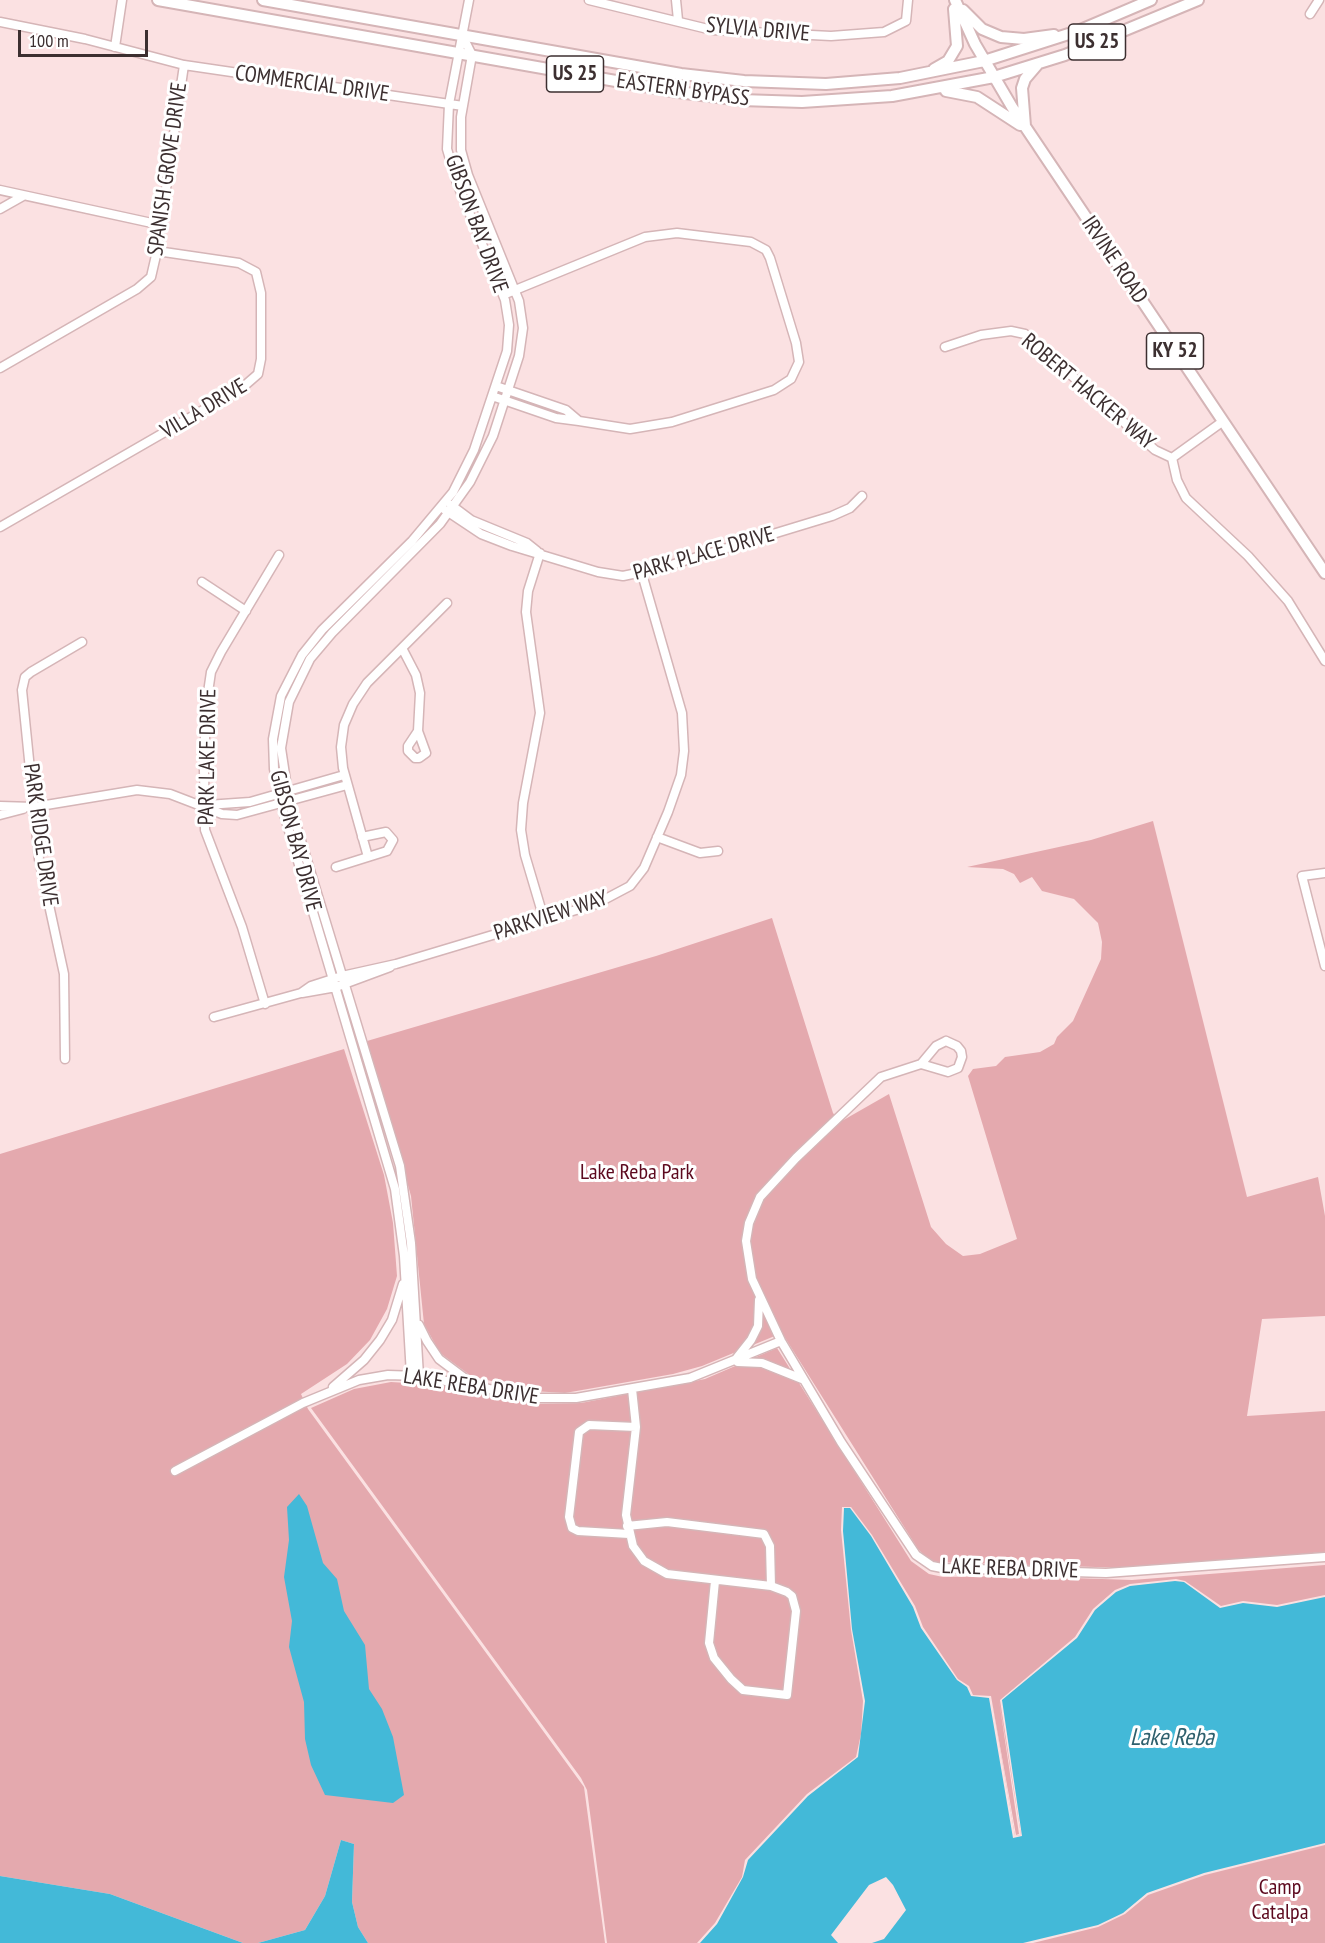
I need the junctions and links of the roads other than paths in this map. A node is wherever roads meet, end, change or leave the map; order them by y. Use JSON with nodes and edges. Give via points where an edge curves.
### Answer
{"nodes":[{"id":1,"x":122,"y":0,"type":"edge"},
{"id":2,"x":158,"y":0,"type":"edge"},
{"id":3,"x":263,"y":0,"type":"edge"},
{"id":4,"x":469,"y":0,"type":"edge"},
{"id":5,"x":589,"y":0,"type":"edge"},
{"id":6,"x":676,"y":0,"type":"edge"},
{"id":7,"x":908,"y":0,"type":"edge"},
{"id":8,"x":955,"y":0,"type":"edge"},
{"id":9,"x":1151,"y":0,"type":"edge"},
{"id":10,"x":1198,"y":0,"type":"edge"},
{"id":11,"x":1319,"y":0,"type":"edge"},
{"id":12,"x":1310,"y":14,"type":"dead end"},
{"id":13,"x":678,"y":20,"type":"junction"},
{"id":14,"x":0,"y":22,"type":"edge"},
{"id":15,"x":1078,"y":31,"type":"junction"},
{"id":16,"x":462,"y":35,"type":"junction"},
{"id":17,"x":115,"y":47,"type":"junction"},
{"id":18,"x":458,"y":53,"type":"junction"},
{"id":19,"x":472,"y":55,"type":"junction"},
{"id":20,"x":984,"y":61,"type":"junction"},
{"id":21,"x":1038,"y":64,"type":"junction"},
{"id":22,"x":184,"y":65,"type":"junction"},
{"id":23,"x":921,"y":75,"type":"junction"},
{"id":24,"x":994,"y":78,"type":"junction"},
{"id":25,"x":931,"y":91,"type":"junction"},
{"id":26,"x":449,"y":104,"type":"junction"},
{"id":27,"x":463,"y":106,"type":"junction"},
{"id":28,"x":1026,"y":129,"type":"junction"},
{"id":29,"x":0,"y":190,"type":"edge"},
{"id":30,"x":23,"y":196,"type":"junction"},
{"id":31,"x":0,"y":209,"type":"edge"},
{"id":32,"x":161,"y":225,"type":"junction"},
{"id":33,"x":157,"y":251,"type":"junction"},
{"id":34,"x":516,"y":290,"type":"junction"},
{"id":35,"x":503,"y":295,"type":"junction"},
{"id":36,"x":945,"y":347,"type":"dead end"},
{"id":37,"x":0,"y":368,"type":"edge"},
{"id":38,"x":496,"y":386,"type":"junction"},
{"id":39,"x":509,"y":390,"type":"junction"},
{"id":40,"x":492,"y":396,"type":"junction"},
{"id":41,"x":505,"y":401,"type":"junction"},
{"id":42,"x":579,"y":421,"type":"junction"},
{"id":43,"x":1222,"y":422,"type":"junction"},
{"id":44,"x":1172,"y":458,"type":"junction"},
{"id":45,"x":861,"y":496,"type":"dead end"},
{"id":46,"x":448,"y":507,"type":"junction"},
{"id":47,"x":0,"y":527,"type":"edge"},
{"id":48,"x":540,"y":553,"type":"junction"},
{"id":49,"x":279,"y":555,"type":"dead end"},
{"id":50,"x":1325,"y":573,"type":"edge"},
{"id":51,"x":642,"y":574,"type":"junction"},
{"id":52,"x":202,"y":582,"type":"dead end"},
{"id":53,"x":447,"y":603,"type":"dead end"},
{"id":54,"x":246,"y":611,"type":"junction"},
{"id":55,"x":81,"y":642,"type":"dead end"},
{"id":56,"x":402,"y":648,"type":"junction"},
{"id":57,"x":1325,"y":660,"type":"edge"},
{"id":58,"x":418,"y":731,"type":"dead end"},
{"id":59,"x":344,"y":775,"type":"junction"},
{"id":60,"x":347,"y":785,"type":"junction"},
{"id":61,"x":284,"y":798,"type":"junction"},
{"id":62,"x":0,"y":806,"type":"edge"},
{"id":63,"x":203,"y":806,"type":"junction"},
{"id":64,"x":34,"y":807,"type":"junction"},
{"id":65,"x":0,"y":815,"type":"edge"},
{"id":66,"x":362,"y":837,"type":"junction"},
{"id":67,"x":657,"y":837,"type":"junction"},
{"id":68,"x":718,"y":851,"type":"dead end"},
{"id":69,"x":368,"y":857,"type":"junction"},
{"id":70,"x":336,"y":867,"type":"dead end"},
{"id":71,"x":1325,"y":873,"type":"edge"},
{"id":72,"x":544,"y":919,"type":"junction"},
{"id":73,"x":1325,"y":966,"type":"edge"},
{"id":74,"x":339,"y":981,"type":"junction"},
{"id":75,"x":265,"y":1004,"type":"junction"},
{"id":76,"x":214,"y":1017,"type":"dead end"},
{"id":77,"x":65,"y":1059,"type":"dead end"},
{"id":78,"x":921,"y":1064,"type":"junction"},
{"id":79,"x":400,"y":1188,"type":"junction"},
{"id":80,"x":405,"y":1275,"type":"junction"},
{"id":81,"x":759,"y":1297,"type":"junction"},
{"id":82,"x":417,"y":1316,"type":"junction"},
{"id":83,"x":781,"y":1341,"type":"junction"},
{"id":84,"x":734,"y":1362,"type":"junction"},
{"id":85,"x":415,"y":1376,"type":"junction"},
{"id":86,"x":802,"y":1379,"type":"junction"},
{"id":87,"x":477,"y":1386,"type":"junction"},
{"id":88,"x":632,"y":1389,"type":"junction"},
{"id":89,"x":326,"y":1393,"type":"junction"},
{"id":90,"x":636,"y":1427,"type":"junction"},
{"id":91,"x":175,"y":1471,"type":"dead end"},
{"id":92,"x":628,"y":1530,"type":"junction"},
{"id":93,"x":1325,"y":1557,"type":"edge"},
{"id":94,"x":715,"y":1581,"type":"junction"},
{"id":95,"x":771,"y":1586,"type":"junction"}],
"edges":[{"from":1,"to":17,"type":"street"},
{"from":2,"to":18,"type":"main road","name":"EASTERN BYPASS","number":"US 25"},
{"from":3,"to":16,"type":"main road","name":"EASTERN BYPASS","number":"US 25"},
{"from":4,"to":16,"type":"street"},
{"from":5,"to":13,"type":"street","name":"SYLVIA DRIVE"},
{"from":6,"to":13,"type":"street"},
{"from":7,"to":13,"type":"street","name":"SYLVIA DRIVE","via":[[906,21],[884,32],[831,36],[712,30]]},
{"from":8,"to":15,"type":"main road","via":[[974,23],[1001,38],[1024,39]]},
{"from":8,"to":20,"type":"main road","name":"IRVINE ROAD","number":"KY 52"},
{"from":8,"to":23,"type":"main road","via":[[957,46],[948,61]]},
{"from":9,"to":15,"type":"main road","name":"EASTERN BYPASS","number":"US 25"},
{"from":10,"to":21,"type":"main road","name":"EASTERN BYPASS","number":"US 25"},
{"from":11,"to":12,"type":"street"},
{"from":14,"to":17,"type":"street","name":"COMMERCIAL DRIVE"},
{"from":15,"to":20,"type":"main road","name":"EASTERN BYPASS","number":"US 25"},
{"from":16,"to":18,"type":"street","name":"GIBSON BAY DRIVE"},
{"from":16,"to":19,"type":"street"},
{"from":16,"to":23,"type":"main road","name":"EASTERN BYPASS","number":"US 25","via":[[681,74],[744,81],[826,84]]},
{"from":17,"to":22,"type":"street","name":"COMMERCIAL DRIVE"},
{"from":18,"to":19,"type":"main road","name":"EASTERN BYPASS","number":"US 25"},
{"from":18,"to":26,"type":"street","name":"GIBSON BAY DRIVE"},
{"from":19,"to":25,"type":"main road","name":"EASTERN BYPASS","number":"US 25","via":[[741,100],[841,101]]},
{"from":19,"to":27,"type":"street","name":"GIBSON BAY DRIVE"},
{"from":20,"to":23,"type":"main road","name":"EASTERN BYPASS","number":"US 25"},
{"from":20,"to":24,"type":"main road","name":"IRVINE ROAD","number":"KY 52"},
{"from":21,"to":24,"type":"main road","name":"EASTERN BYPASS","number":"US 25"},
{"from":21,"to":28,"type":"main road","via":[[1022,88]]},
{"from":22,"to":26,"type":"street","name":"COMMERCIAL DRIVE"},
{"from":22,"to":32,"type":"street","name":"SPANISH GROVE DRIVE"},
{"from":24,"to":25,"type":"main road","name":"EASTERN BYPASS","number":"US 25"},
{"from":24,"to":28,"type":"main road","name":"IRVINE ROAD","number":"KY 52"},
{"from":25,"to":28,"type":"main road","via":[[977,97]]},
{"from":26,"to":27,"type":"street","name":"COMMERCIAL DRIVE"},
{"from":26,"to":35,"type":"street","name":"GIBSON BAY DRIVE","via":[[450,163]]},
{"from":27,"to":34,"type":"street","name":"GIBSON BAY DRIVE","via":[[460,138],[464,162]]},
{"from":28,"to":43,"type":"main road","name":"IRVINE ROAD","number":"KY 52"},
{"from":29,"to":30,"type":"street"},
{"from":30,"to":31,"type":"street"},
{"from":30,"to":32,"type":"street"},
{"from":32,"to":33,"type":"street","name":"SPANISH GROVE DRIVE"},
{"from":33,"to":37,"type":"street","name":"SPANISH GROVE DRIVE","via":[[145,284]]},
{"from":33,"to":47,"type":"street","name":"VILLA DRIVE","via":[[239,263],[256,272],[261,293],[258,374],[243,387]]},
{"from":34,"to":35,"type":"street"},
{"from":34,"to":39,"type":"street","name":"GIBSON BAY DRIVE","via":[[522,314],[522,342]]},
{"from":34,"to":42,"type":"street","via":[[645,237],[664,233],[751,242],[766,250],[770,258],[798,353],[791,379],[774,390],[650,427],[619,429]]},
{"from":35,"to":38,"type":"street","name":"GIBSON BAY DRIVE","via":[[509,338]]},
{"from":36,"to":44,"type":"street","name":"ROBERT HACKER WAY","via":[[981,335],[1011,331],[1025,334],[1155,450]]},
{"from":38,"to":39,"type":"street"},
{"from":38,"to":40,"type":"street","name":"GIBSON BAY DRIVE"},
{"from":39,"to":41,"type":"street","name":"GIBSON BAY DRIVE"},
{"from":39,"to":42,"type":"street","via":[[566,410]]},
{"from":40,"to":41,"type":"street"},
{"from":40,"to":46,"type":"street","name":"GIBSON BAY DRIVE","via":[[468,465]]},
{"from":41,"to":42,"type":"street","via":[[556,418]]},
{"from":41,"to":46,"type":"street","name":"GIBSON BAY DRIVE","via":[[483,460]]},
{"from":43,"to":44,"type":"street","name":"ROBERT HACKER WAY"},
{"from":43,"to":50,"type":"main road","name":"IRVINE ROAD","number":"KY 52"},
{"from":44,"to":57,"type":"street","via":[[1186,498],[1248,556],[1288,601]]},
{"from":45,"to":51,"type":"street","name":"PARK PLACE DRIVE","via":[[842,513]]},
{"from":46,"to":48,"type":"street","name":"PARK PLACE DRIVE","via":[[481,534]]},
{"from":46,"to":61,"type":"street","name":"GIBSON BAY DRIVE","via":[[322,630],[294,668],[274,724],[274,769]]},
{"from":48,"to":51,"type":"street","name":"PARK PLACE DRIVE","via":[[611,575]]},
{"from":48,"to":72,"type":"street","via":[[526,601],[540,712],[521,830]]},
{"from":49,"to":54,"type":"street","name":"PARK LAKE DRIVE"},
{"from":51,"to":67,"type":"street","name":"PARKVIEW WAY","via":[[679,700],[685,739],[677,787]]},
{"from":52,"to":54,"type":"street"},
{"from":53,"to":56,"type":"street"},
{"from":54,"to":63,"type":"street","name":"PARK LAKE DRIVE","via":[[215,662],[208,683]]},
{"from":55,"to":64,"type":"street","name":"PARK RIDGE DRIVE","via":[[31,672],[22,683]]},
{"from":56,"to":58,"type":"street","via":[[420,693]]},
{"from":56,"to":59,"type":"street","via":[[367,683],[348,714],[341,747]]},
{"from":59,"to":60,"type":"street"},
{"from":59,"to":61,"type":"street"},
{"from":60,"to":61,"type":"street"},
{"from":60,"to":66,"type":"street"},
{"from":61,"to":63,"type":"street","via":[[237,815]]},
{"from":61,"to":74,"type":"street","name":"GIBSON BAY DRIVE"},
{"from":62,"to":64,"type":"street"},
{"from":63,"to":64,"type":"street","via":[[170,794],[137,790]]},
{"from":63,"to":75,"type":"street","name":"PARK LAKE DRIVE","via":[[208,838],[242,927]]},
{"from":64,"to":65,"type":"street"},
{"from":64,"to":77,"type":"street","name":"PARK RIDGE DRIVE","via":[[41,871],[64,974]]},
{"from":66,"to":69,"type":"street"},
{"from":66,"to":69,"type":"street","via":[[382,832],[392,837],[390,848]]},
{"from":67,"to":68,"type":"street","via":[[700,853]]},
{"from":67,"to":72,"type":"street","name":"PARKVIEW WAY","via":[[638,877],[626,889],[609,899]]},
{"from":69,"to":70,"type":"street"},
{"from":71,"to":73,"type":"street","via":[[1302,876]]},
{"from":72,"to":74,"type":"street","name":"PARKVIEW WAY"},
{"from":74,"to":75,"type":"street","name":"PARKVIEW WAY","via":[[311,986],[302,993]]},
{"from":74,"to":79,"type":"street","name":"GIBSON BAY DRIVE"},
{"from":75,"to":76,"type":"street","name":"PARKVIEW WAY"},
{"from":78,"to":78,"type":"street","name":"LAKE REBA DRIVE","via":[[940,1042],[952,1043],[961,1051],[961,1063],[953,1071]]},
{"from":78,"to":81,"type":"street","name":"LAKE REBA DRIVE","via":[[881,1077],[864,1091],[760,1197],[746,1241],[749,1269]]},
{"from":79,"to":80,"type":"street","name":"GIBSON BAY DRIVE"},
{"from":79,"to":82,"type":"street","name":"GIBSON BAY DRIVE"},
{"from":80,"to":85,"type":"street","name":"GIBSON BAY DRIVE"},
{"from":80,"to":89,"type":"street","via":[[396,1309],[380,1341]]},
{"from":81,"to":83,"type":"street","name":"LAKE REBA DRIVE"},
{"from":81,"to":84,"type":"street","via":[[758,1326]]},
{"from":82,"to":85,"type":"street","name":"GIBSON BAY DRIVE"},
{"from":82,"to":87,"type":"street","via":[[426,1341],[439,1359]]},
{"from":83,"to":84,"type":"street","name":"LAKE REBA DRIVE"},
{"from":83,"to":86,"type":"street","name":"LAKE REBA DRIVE"},
{"from":84,"to":86,"type":"street","via":[[762,1363]]},
{"from":84,"to":88,"type":"street","name":"LAKE REBA DRIVE","via":[[690,1378]]},
{"from":85,"to":87,"type":"street","name":"LAKE REBA DRIVE"},
{"from":85,"to":89,"type":"street","name":"LAKE REBA DRIVE","via":[[374,1377]]},
{"from":86,"to":93,"type":"street","name":"LAKE REBA DRIVE","via":[[910,1548],[932,1566],[1121,1573]]},
{"from":87,"to":88,"type":"street","name":"LAKE REBA DRIVE","via":[[551,1399]]},
{"from":88,"to":90,"type":"street"},
{"from":89,"to":91,"type":"street","name":"LAKE REBA DRIVE"},
{"from":90,"to":92,"type":"street"},
{"from":90,"to":92,"type":"street","via":[[589,1425],[579,1432],[569,1517],[572,1528],[578,1532]]},
{"from":92,"to":94,"type":"street","via":[[638,1554],[658,1570]]},
{"from":92,"to":95,"type":"street","via":[[667,1522],[764,1534],[770,1546]]},
{"from":94,"to":95,"type":"street"},
{"from":94,"to":95,"type":"street","via":[[709,1643],[714,1658],[743,1690],[787,1695],[796,1611],[788,1592]]}]}
